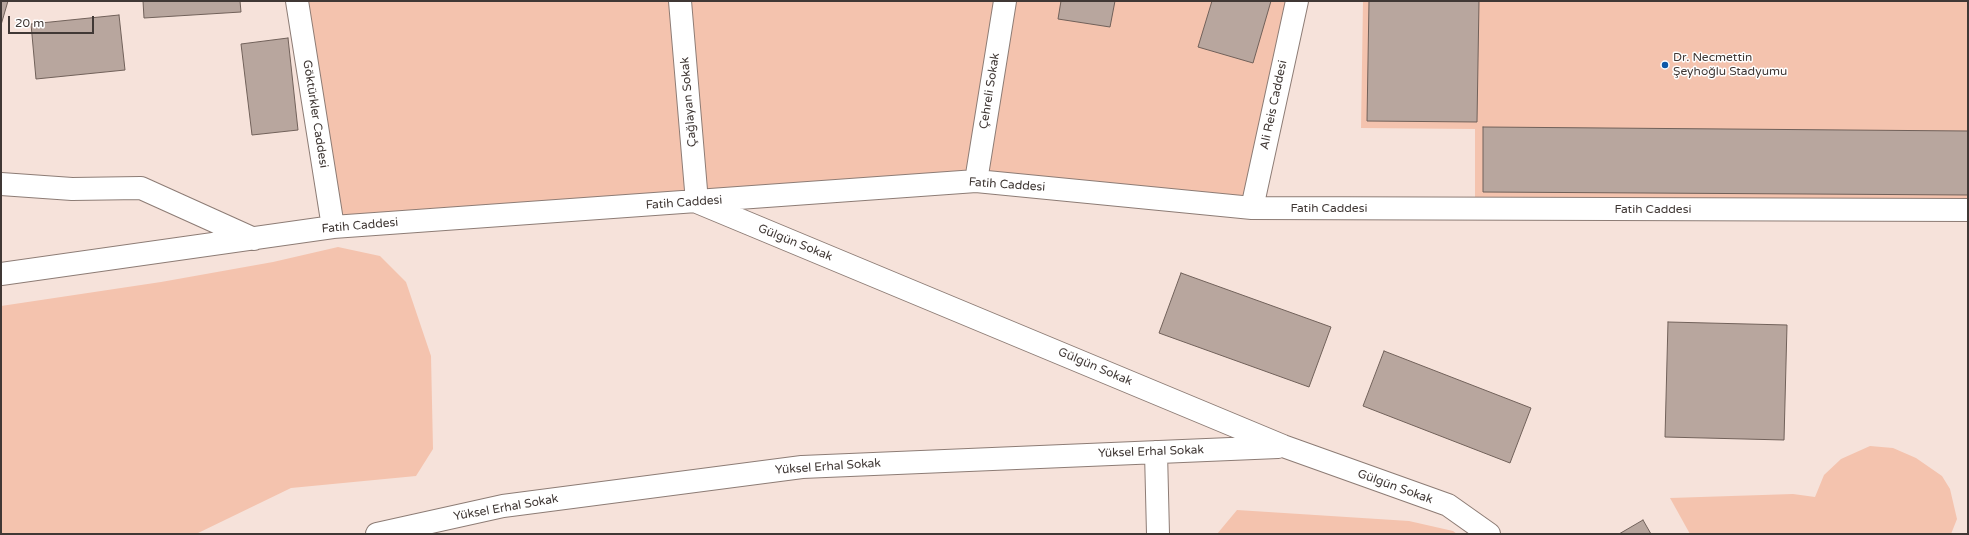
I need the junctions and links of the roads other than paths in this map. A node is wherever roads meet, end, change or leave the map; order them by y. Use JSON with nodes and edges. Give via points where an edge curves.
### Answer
{"nodes":[{"id":1,"x":297,"y":1,"type":"edge"},
{"id":2,"x":680,"y":1,"type":"edge"},
{"id":3,"x":1005,"y":1,"type":"edge"},
{"id":4,"x":1297,"y":1,"type":"edge"},
{"id":5,"x":976,"y":181,"type":"junction"},
{"id":6,"x":1,"y":184,"type":"edge"},
{"id":7,"x":697,"y":202,"type":"junction"},
{"id":8,"x":1252,"y":208,"type":"junction"},
{"id":9,"x":1968,"y":210,"type":"edge"},
{"id":10,"x":333,"y":227,"type":"junction"},
{"id":11,"x":254,"y":238,"type":"junction"},
{"id":12,"x":1,"y":274,"type":"edge"},
{"id":13,"x":1283,"y":446,"type":"junction"},
{"id":14,"x":1156,"y":452,"type":"junction"},
{"id":15,"x":377,"y":534,"type":"edge"},
{"id":16,"x":1158,"y":534,"type":"edge"},
{"id":17,"x":1489,"y":534,"type":"edge"}],
"edges":[{"from":1,"to":10,"type":"street","name":"Göktürkler Caddesi"},
{"from":2,"to":7,"type":"street","name":"Çağlayan Sokak"},
{"from":3,"to":5,"type":"street","name":"Çehreli Sokak"},
{"from":4,"to":8,"type":"street","name":"Ali Reis Caddesi"},
{"from":5,"to":7,"type":"street","name":"Fatih Caddesi"},
{"from":5,"to":8,"type":"street","name":"Fatih Caddesi"},
{"from":6,"to":11,"type":"street","via":[[72,189],[141,188]]},
{"from":7,"to":10,"type":"street","name":"Fatih Caddesi"},
{"from":7,"to":13,"type":"street","name":"Gülgün Sokak"},
{"from":8,"to":9,"type":"street","name":"Fatih Caddesi"},
{"from":10,"to":11,"type":"street","name":"Fatih Caddesi"},
{"from":11,"to":12,"type":"street","name":"Fatih Caddesi"},
{"from":13,"to":14,"type":"street","name":"Yüksel Erhal Sokak"},
{"from":13,"to":17,"type":"street","name":"Gülgün Sokak","via":[[1448,505]]},
{"from":14,"to":15,"type":"street","name":"Yüksel Erhal Sokak","via":[[802,467],[503,506]]},
{"from":14,"to":16,"type":"street"}]}
